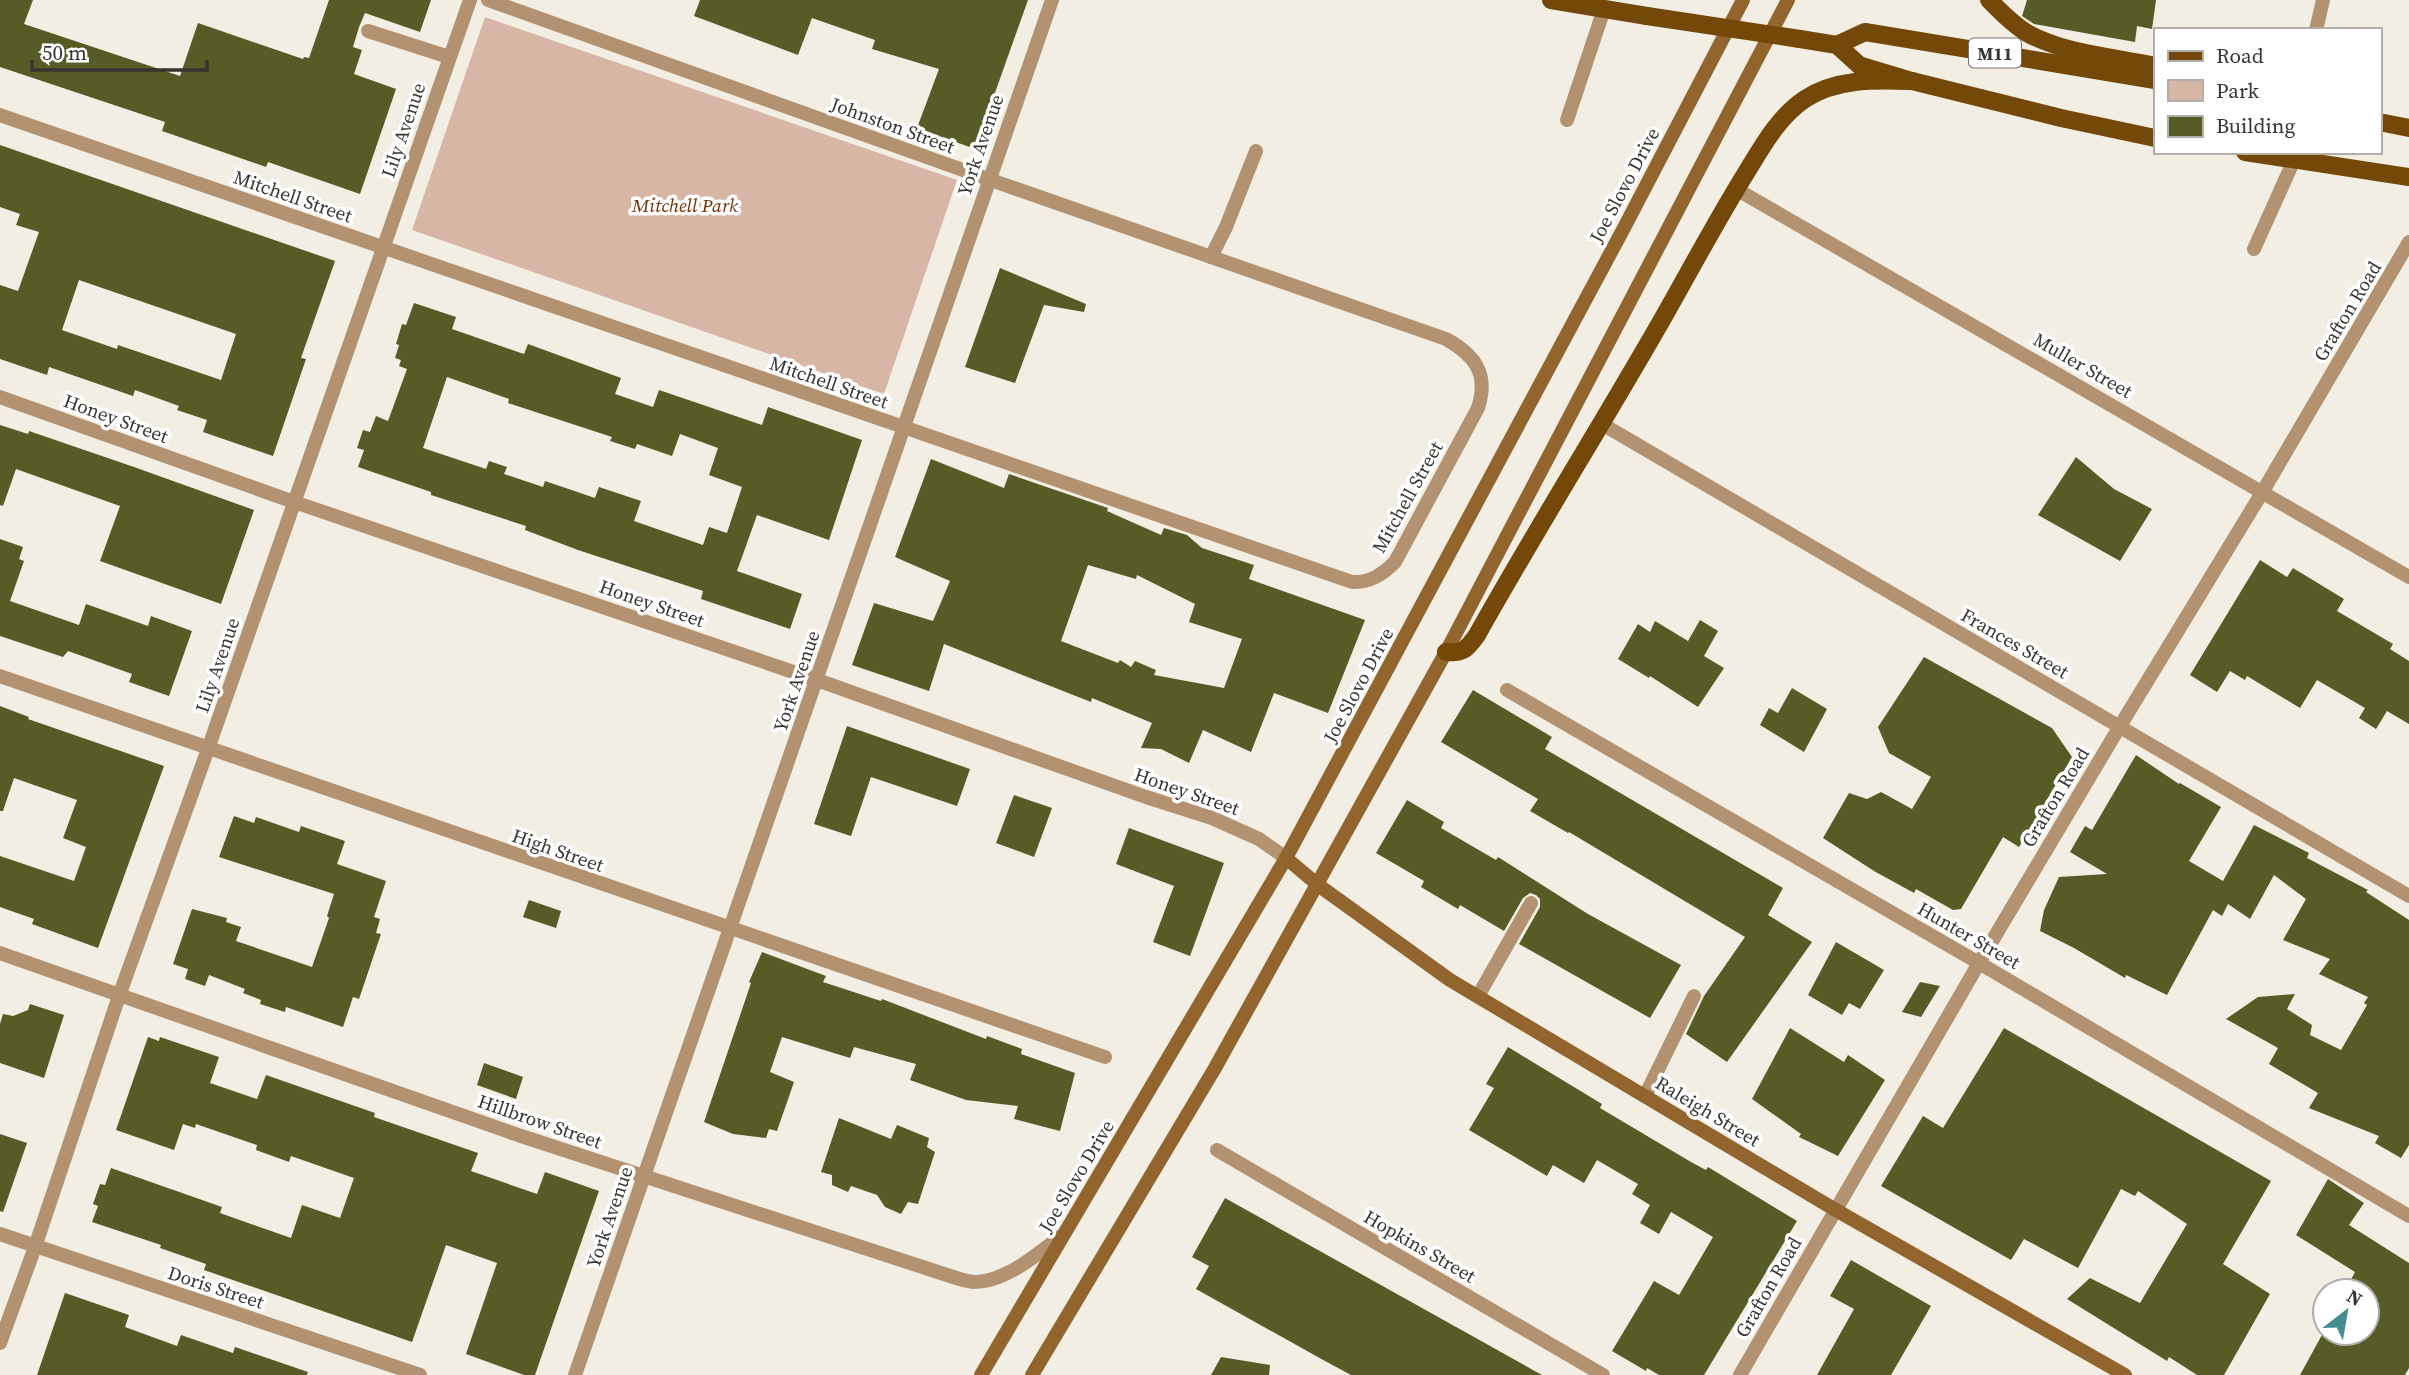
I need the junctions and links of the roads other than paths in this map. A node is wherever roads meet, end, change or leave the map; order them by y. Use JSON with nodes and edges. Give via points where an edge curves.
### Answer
{"nodes":[{"id":1,"x":470,"y":0,"type":"edge"},
{"id":2,"x":488,"y":0,"type":"edge"},
{"id":3,"x":1052,"y":0,"type":"edge"},
{"id":4,"x":1551,"y":0,"type":"edge"},
{"id":5,"x":1743,"y":0,"type":"edge"},
{"id":6,"x":1788,"y":0,"type":"edge"},
{"id":7,"x":1989,"y":0,"type":"edge"},
{"id":8,"x":2323,"y":0,"type":"edge"},
{"id":9,"x":1604,"y":9,"type":"junction"},
{"id":10,"x":2316,"y":28,"type":"edge"},
{"id":11,"x":368,"y":31,"type":"dead end"},
{"id":12,"x":1837,"y":45,"type":"junction"},
{"id":13,"x":449,"y":57,"type":"junction"},
{"id":14,"x":2154,"y":66,"type":"edge"},
{"id":15,"x":2154,"y":80,"type":"edge"},
{"id":16,"x":1912,"y":81,"type":"junction"},
{"id":17,"x":0,"y":115,"type":"edge"},
{"id":18,"x":1567,"y":120,"type":"dead end"},
{"id":19,"x":2381,"y":122,"type":"edge"},
{"id":20,"x":2409,"y":128,"type":"edge"},
{"id":21,"x":2154,"y":138,"type":"edge"},
{"id":22,"x":1256,"y":151,"type":"dead end"},
{"id":23,"x":2257,"y":154,"type":"edge"},
{"id":24,"x":2294,"y":160,"type":"junction"},
{"id":25,"x":2409,"y":177,"type":"edge"},
{"id":26,"x":988,"y":179,"type":"junction"},
{"id":27,"x":1736,"y":189,"type":"junction"},
{"id":28,"x":383,"y":247,"type":"junction"},
{"id":29,"x":2254,"y":249,"type":"dead end"},
{"id":30,"x":2407,"y":251,"type":"edge"},
{"id":31,"x":1211,"y":257,"type":"junction"},
{"id":32,"x":1446,"y":339,"type":"joint"},
{"id":33,"x":0,"y":397,"type":"edge"},
{"id":34,"x":1602,"y":424,"type":"junction"},
{"id":35,"x":904,"y":429,"type":"junction"},
{"id":36,"x":2263,"y":491,"type":"junction"},
{"id":37,"x":294,"y":502,"type":"junction"},
{"id":38,"x":2409,"y":577,"type":"edge"},
{"id":39,"x":1446,"y":652,"type":"junction"},
{"id":40,"x":0,"y":676,"type":"edge"},
{"id":41,"x":817,"y":680,"type":"junction"},
{"id":42,"x":1507,"y":690,"type":"dead end"},
{"id":43,"x":2119,"y":726,"type":"junction"},
{"id":44,"x":208,"y":749,"type":"junction"},
{"id":45,"x":1286,"y":858,"type":"junction"},
{"id":46,"x":1318,"y":885,"type":"junction"},
{"id":47,"x":2409,"y":896,"type":"edge"},
{"id":48,"x":1531,"y":902,"type":"dead end"},
{"id":49,"x":729,"y":929,"type":"junction"},
{"id":50,"x":0,"y":953,"type":"edge"},
{"id":51,"x":1979,"y":963,"type":"junction"},
{"id":52,"x":119,"y":996,"type":"junction"},
{"id":53,"x":1478,"y":996,"type":"junction"},
{"id":54,"x":1695,"y":996,"type":"dead end"},
{"id":55,"x":1105,"y":1057,"type":"dead end"},
{"id":56,"x":1645,"y":1096,"type":"junction"},
{"id":57,"x":1217,"y":1150,"type":"dead end"},
{"id":58,"x":643,"y":1176,"type":"junction"},
{"id":59,"x":1835,"y":1209,"type":"junction"},
{"id":60,"x":2409,"y":1216,"type":"edge"},
{"id":61,"x":0,"y":1234,"type":"edge"},
{"id":62,"x":1063,"y":1235,"type":"junction"},
{"id":63,"x":35,"y":1247,"type":"junction"},
{"id":64,"x":0,"y":1343,"type":"edge"},
{"id":65,"x":420,"y":1375,"type":"edge"},
{"id":66,"x":575,"y":1375,"type":"edge"},
{"id":67,"x":981,"y":1375,"type":"edge"},
{"id":68,"x":1032,"y":1375,"type":"edge"},
{"id":69,"x":1603,"y":1375,"type":"edge"},
{"id":70,"x":1740,"y":1375,"type":"edge"},
{"id":71,"x":2125,"y":1375,"type":"edge"}],
"edges":[{"from":1,"to":13,"type":"street","name":"Lily Avenue"},
{"from":2,"to":26,"type":"street","name":"Johnston Street"},
{"from":3,"to":26,"type":"street","name":"York Avenue"},
{"from":4,"to":9,"type":"main road","number":"M11"},
{"from":5,"to":45,"type":"main road","name":"Joe Slovo Drive"},
{"from":6,"to":39,"type":"main road"},
{"from":7,"to":14,"type":"main road","via":[[2008,19],[2040,39]]},
{"from":8,"to":10,"type":"street"},
{"from":9,"to":12,"type":"main road","number":"M11","bridge":true},
{"from":9,"to":18,"type":"street"},
{"from":11,"to":13,"type":"street"},
{"from":12,"to":15,"type":"main road","number":"M11","via":[[1865,32]]},
{"from":12,"to":16,"type":"main road","number":"M11","via":[[1859,65]]},
{"from":13,"to":28,"type":"street","name":"Lily Avenue"},
{"from":16,"to":21,"type":"main road","number":"M11"},
{"from":16,"to":27,"type":"main road","via":[[1853,81],[1805,99],[1766,140]]},
{"from":17,"to":28,"type":"street","name":"Mitchell Street"},
{"from":19,"to":20,"type":"main road"},
{"from":22,"to":31,"type":"street"},
{"from":23,"to":24,"type":"main road"},
{"from":24,"to":25,"type":"main road"},
{"from":24,"to":29,"type":"street"},
{"from":26,"to":31,"type":"street","name":"Johnston Street"},
{"from":26,"to":35,"type":"street","name":"York Avenue"},
{"from":27,"to":34,"type":"main road"},
{"from":27,"to":36,"type":"street","name":"Muller Street"},
{"from":28,"to":35,"type":"street","name":"Mitchell Street"},
{"from":28,"to":37,"type":"street","name":"Lily Avenue"},
{"from":30,"to":36,"type":"street","name":"Grafton Road"},
{"from":31,"to":32,"type":"street","name":"Johnston Street"},
{"from":32,"to":35,"type":"street","name":"Mitchell Street","via":[[1461,347],[1479,369],[1483,382],[1478,408],[1403,552],[1385,572],[1361,582]]},
{"from":33,"to":37,"type":"street","name":"Honey Street"},
{"from":34,"to":39,"type":"main road","via":[[1477,635],[1460,653]]},
{"from":34,"to":43,"type":"street","name":"Frances Street"},
{"from":35,"to":41,"type":"street","name":"York Avenue"},
{"from":36,"to":38,"type":"street","name":"Muller Street"},
{"from":36,"to":43,"type":"street","name":"Grafton Road"},
{"from":37,"to":41,"type":"street","name":"Honey Street"},
{"from":37,"to":44,"type":"street","name":"Lily Avenue"},
{"from":39,"to":46,"type":"main road"},
{"from":40,"to":44,"type":"street","name":"High Street"},
{"from":41,"to":45,"type":"street","name":"Honey Street","via":[[1212,818],[1259,839]]},
{"from":41,"to":49,"type":"street","name":"York Avenue"},
{"from":42,"to":51,"type":"street","name":"Hunter Street"},
{"from":43,"to":47,"type":"street","name":"Frances Street"},
{"from":43,"to":51,"type":"street","name":"Grafton Road"},
{"from":44,"to":49,"type":"street","name":"High Street"},
{"from":44,"to":52,"type":"street","name":"Lily Avenue"},
{"from":45,"to":46,"type":"main road","name":"Raleigh Street"},
{"from":45,"to":62,"type":"main road","name":"Joe Slovo Drive"},
{"from":46,"to":53,"type":"main road","name":"Raleigh Street"},
{"from":46,"to":68,"type":"main road"},
{"from":48,"to":53,"type":"street"},
{"from":49,"to":55,"type":"street","name":"High Street"},
{"from":49,"to":58,"type":"street","name":"York Avenue"},
{"from":50,"to":52,"type":"street","name":"Hillbrow Street"},
{"from":51,"to":59,"type":"street","name":"Grafton Road"},
{"from":51,"to":60,"type":"street","name":"Hunter Street"},
{"from":52,"to":58,"type":"street","name":"Hillbrow Street"},
{"from":52,"to":63,"type":"street","name":"Lily Avenue"},
{"from":53,"to":56,"type":"main road","name":"Raleigh Street"},
{"from":54,"to":56,"type":"street"},
{"from":56,"to":59,"type":"main road","name":"Raleigh Street"},
{"from":57,"to":69,"type":"street","name":"Hopkins Street"},
{"from":58,"to":62,"type":"street","name":"Hillbrow Street","via":[[971,1282],[1003,1275]]},
{"from":58,"to":66,"type":"street","name":"York Avenue"},
{"from":59,"to":70,"type":"street","name":"Grafton Road"},
{"from":59,"to":71,"type":"main road","name":"Raleigh Street"},
{"from":61,"to":63,"type":"street","name":"Doris Street"},
{"from":62,"to":67,"type":"main road","name":"Joe Slovo Drive"},
{"from":63,"to":64,"type":"street","name":"Lily Avenue"},
{"from":63,"to":65,"type":"street","name":"Doris Street"}]}
